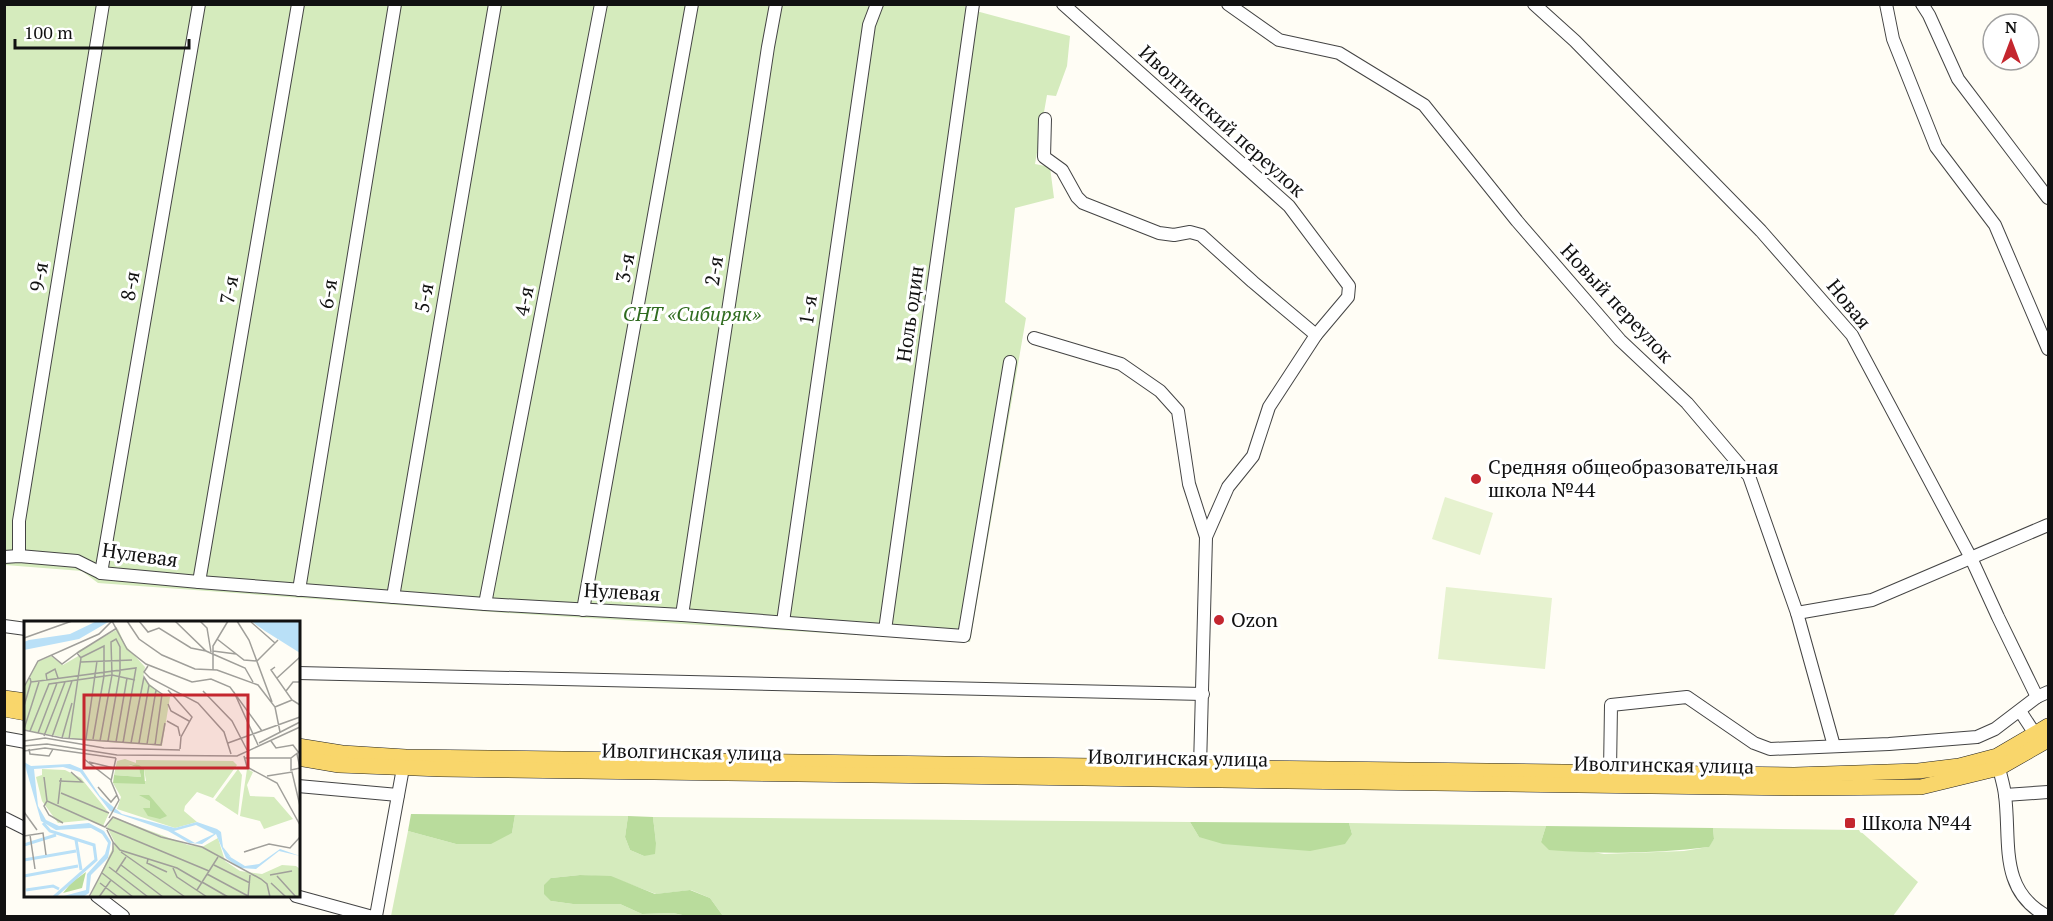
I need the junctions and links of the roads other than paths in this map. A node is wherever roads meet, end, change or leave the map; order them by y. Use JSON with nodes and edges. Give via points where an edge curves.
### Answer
{"nodes":[{"id":1,"x":103,"y":4,"type":"edge"},
{"id":2,"x":199,"y":4,"type":"edge"},
{"id":3,"x":298,"y":4,"type":"edge"},
{"id":4,"x":395,"y":4,"type":"edge"},
{"id":5,"x":495,"y":4,"type":"edge"},
{"id":6,"x":601,"y":4,"type":"edge"},
{"id":7,"x":692,"y":4,"type":"edge"},
{"id":8,"x":776,"y":4,"type":"edge"},
{"id":9,"x":877,"y":4,"type":"edge"},
{"id":10,"x":974,"y":4,"type":"edge"},
{"id":11,"x":1063,"y":4,"type":"edge"},
{"id":12,"x":1228,"y":4,"type":"edge"},
{"id":13,"x":1534,"y":4,"type":"edge"},
{"id":14,"x":1886,"y":4,"type":"edge"},
{"id":15,"x":1922,"y":4,"type":"edge"},
{"id":16,"x":1045,"y":119,"type":"dead end"},
{"id":17,"x":2049,"y":198,"type":"edge"},
{"id":18,"x":1316,"y":335,"type":"junction"},
{"id":19,"x":1034,"y":338,"type":"dead end"},
{"id":20,"x":2049,"y":349,"type":"edge"},
{"id":21,"x":1010,"y":362,"type":"dead end"},
{"id":22,"x":2049,"y":525,"type":"edge"},
{"id":23,"x":1206,"y":537,"type":"junction"},
{"id":24,"x":19,"y":556,"type":"junction"},
{"id":25,"x":4,"y":557,"type":"edge"},
{"id":26,"x":1971,"y":558,"type":"junction"},
{"id":27,"x":100,"y":573,"type":"junction"},
{"id":28,"x":199,"y":582,"type":"junction"},
{"id":29,"x":299,"y":590,"type":"junction"},
{"id":30,"x":393,"y":597,"type":"junction"},
{"id":31,"x":485,"y":604,"type":"junction"},
{"id":32,"x":583,"y":610,"type":"junction"},
{"id":33,"x":1797,"y":613,"type":"junction"},
{"id":34,"x":682,"y":615,"type":"junction"},
{"id":35,"x":783,"y":622,"type":"junction"},
{"id":36,"x":4,"y":626,"type":"edge"},
{"id":37,"x":24,"y":629,"type":"edge"},
{"id":38,"x":885,"y":630,"type":"junction"},
{"id":39,"x":300,"y":673,"type":"edge"},
{"id":40,"x":1203,"y":694,"type":"junction"},
{"id":41,"x":2043,"y":694,"type":"edge"},
{"id":42,"x":4,"y":698,"type":"edge"},
{"id":43,"x":24,"y":701,"type":"edge"},
{"id":44,"x":4,"y":710,"type":"edge"},
{"id":45,"x":2020,"y":711,"type":"junction"},
{"id":46,"x":24,"y":713,"type":"edge"},
{"id":47,"x":2049,"y":726,"type":"edge"},
{"id":48,"x":2042,"y":737,"type":"edge"},
{"id":49,"x":4,"y":738,"type":"edge"},
{"id":50,"x":24,"y":742,"type":"edge"},
{"id":51,"x":300,"y":746,"type":"edge"},
{"id":52,"x":1834,"y":746,"type":"junction"},
{"id":53,"x":300,"y":758,"type":"edge"},
{"id":54,"x":1200,"y":767,"type":"junction"},
{"id":55,"x":403,"y":768,"type":"junction"},
{"id":56,"x":2000,"y":768,"type":"junction"},
{"id":57,"x":1610,"y":772,"type":"junction"},
{"id":58,"x":300,"y":786,"type":"edge"},
{"id":59,"x":2049,"y":792,"type":"edge"},
{"id":60,"x":398,"y":795,"type":"junction"},
{"id":61,"x":2005,"y":795,"type":"junction"},
{"id":62,"x":4,"y":818,"type":"edge"},
{"id":63,"x":24,"y":828,"type":"edge"},
{"id":64,"x":98,"y":897,"type":"edge"},
{"id":65,"x":300,"y":897,"type":"edge"},
{"id":66,"x":123,"y":916,"type":"edge"},
{"id":67,"x":369,"y":916,"type":"edge"},
{"id":68,"x":376,"y":916,"type":"edge"},
{"id":69,"x":2047,"y":916,"type":"edge"}],
"edges":[{"from":1,"to":24,"type":"street","name":"9-я","via":[[19,521]]},
{"from":2,"to":27,"type":"street","name":"8-я"},
{"from":3,"to":28,"type":"street","name":"7-я"},
{"from":4,"to":29,"type":"street","name":"6-я"},
{"from":5,"to":30,"type":"street","name":"5-я"},
{"from":6,"to":31,"type":"street","name":"4-я"},
{"from":7,"to":32,"type":"street","name":"3-я"},
{"from":8,"to":34,"type":"street","name":"2-я"},
{"from":9,"to":35,"type":"street","name":"1-я","via":[[869,25]]},
{"from":10,"to":38,"type":"street","name":"Ноль один"},
{"from":11,"to":18,"type":"street","name":"Иволгинский переулок","via":[[1288,206],[1345,278],[1348,297]]},
{"from":12,"to":33,"type":"street","name":"Новый переулок","via":[[1280,40],[1339,53],[1424,105],[1620,340],[1687,403],[1749,476]]},
{"from":13,"to":26,"type":"street","name":"Новая","via":[[1761,231],[1852,336]]},
{"from":14,"to":20,"type":"street","via":[[1893,39],[1936,147],[1995,225]]},
{"from":15,"to":17,"type":"street","via":[[1958,80]]},
{"from":16,"to":18,"type":"street","via":[[1044,157],[1062,170],[1083,203],[1160,233],[1201,235]]},
{"from":18,"to":23,"type":"street","name":"Иволгинский переулок","via":[[1269,407],[1253,456],[1228,487]]},
{"from":19,"to":23,"type":"street","name":"Иволгинский переулок","via":[[1121,364],[1160,391],[1178,411],[1189,484]]},
{"from":21,"to":38,"type":"street","name":"Нулевая","via":[[964,636]]},
{"from":22,"to":26,"type":"street"},
{"from":23,"to":40,"type":"street","name":"Иволгинский переулок"},
{"from":24,"to":25,"type":"street","name":"Нулевая"},
{"from":24,"to":27,"type":"street","name":"Нулевая","via":[[77,561]]},
{"from":26,"to":33,"type":"street","via":[[1872,600]]},
{"from":26,"to":41,"type":"street","name":"Новая","via":[[1998,617]]},
{"from":27,"to":28,"type":"street","name":"Нулевая"},
{"from":28,"to":29,"type":"street","name":"Нулевая"},
{"from":29,"to":30,"type":"street","name":"Нулевая"},
{"from":30,"to":31,"type":"street","name":"Нулевая"},
{"from":31,"to":32,"type":"street","name":"Нулевая"},
{"from":32,"to":34,"type":"street","name":"Нулевая"},
{"from":33,"to":52,"type":"street","name":"Новый переулок"},
{"from":34,"to":35,"type":"street","name":"Нулевая"},
{"from":35,"to":38,"type":"street","name":"Нулевая"},
{"from":36,"to":37,"type":"street"},
{"from":39,"to":40,"type":"street"},
{"from":40,"to":54,"type":"street","name":"Иволгинский переулок"},
{"from":41,"to":45,"type":"street"},
{"from":42,"to":43,"type":"main road"},
{"from":44,"to":46,"type":"main road"},
{"from":45,"to":48,"type":"street"},
{"from":45,"to":52,"type":"street","via":[[1977,736]]},
{"from":47,"to":48,"type":"main road","name":"Иволгинская улица"},
{"from":48,"to":56,"type":"main road","name":"Иволгинская улица"},
{"from":48,"to":57,"type":"main road","name":"Иволгинская улица","via":[[1997,756],[1918,771],[1794,775]]},
{"from":49,"to":50,"type":"street"},
{"from":51,"to":54,"type":"main road","name":"Иволгинская улица","via":[[417,757]]},
{"from":52,"to":57,"type":"street","via":[[1770,749],[1687,697],[1611,705]]},
{"from":53,"to":55,"type":"main road","name":"Иволгинская улица"},
{"from":54,"to":57,"type":"main road","name":"Иволгинская улица"},
{"from":55,"to":56,"type":"main road","name":"Иволгинская улица","via":[[1794,788],[1921,787]]},
{"from":55,"to":60,"type":"street"},
{"from":56,"to":61,"type":"street"},
{"from":58,"to":60,"type":"street"},
{"from":59,"to":61,"type":"street"},
{"from":60,"to":68,"type":"street"},
{"from":61,"to":69,"type":"street","via":[[2011,874],[2022,894]]},
{"from":62,"to":63,"type":"street"},
{"from":64,"to":66,"type":"street"},
{"from":65,"to":67,"type":"street"}]}
